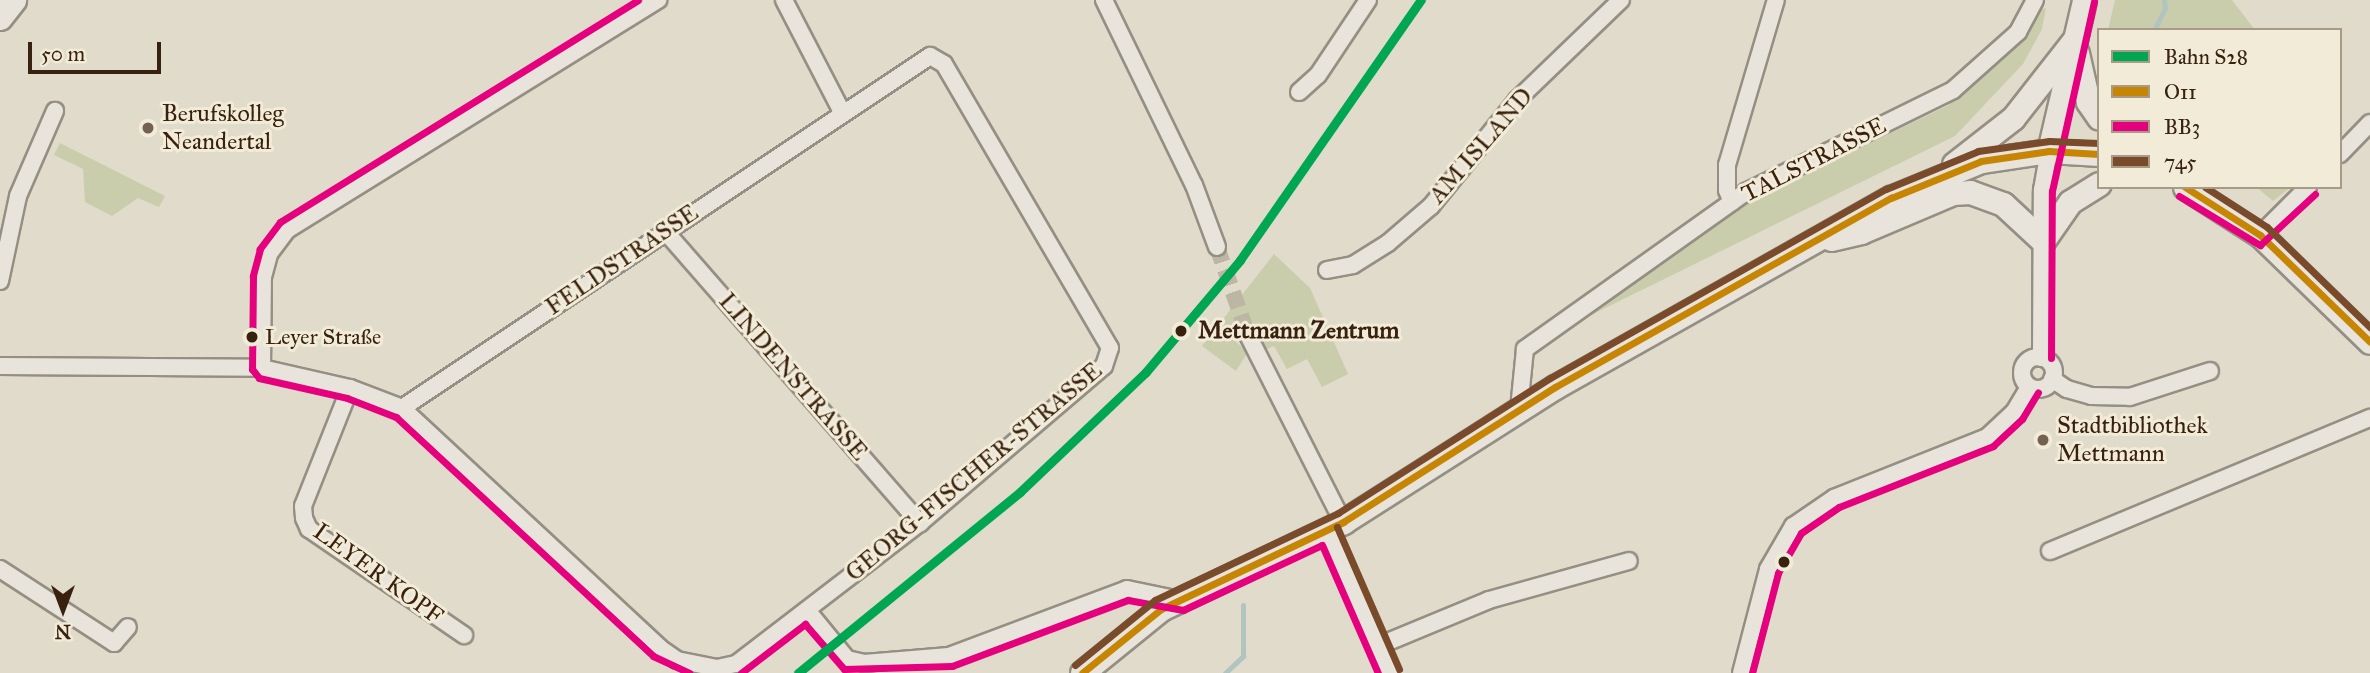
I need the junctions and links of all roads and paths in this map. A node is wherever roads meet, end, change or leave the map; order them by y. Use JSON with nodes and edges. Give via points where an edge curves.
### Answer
{"nodes":[{"id":1,"x":14,"y":0,"type":"edge"},
{"id":2,"x":658,"y":0,"type":"edge"},
{"id":3,"x":784,"y":0,"type":"edge"},
{"id":4,"x":1104,"y":0,"type":"edge"},
{"id":5,"x":1368,"y":0,"type":"edge"},
{"id":6,"x":1621,"y":0,"type":"edge"},
{"id":7,"x":1776,"y":0,"type":"edge"},
{"id":8,"x":2035,"y":0,"type":"edge"},
{"id":9,"x":2084,"y":0,"type":"edge"},
{"id":10,"x":0,"y":19,"type":"edge"},
{"id":11,"x":2075,"y":39,"type":"junction"},
{"id":12,"x":1299,"y":92,"type":"dead end"},
{"id":13,"x":55,"y":111,"type":"dead end"},
{"id":14,"x":842,"y":112,"type":"junction"},
{"id":15,"x":2097,"y":114,"type":"edge"},
{"id":16,"x":2370,"y":123,"type":"edge"},
{"id":17,"x":2049,"y":151,"type":"junction"},
{"id":18,"x":2342,"y":151,"type":"edge"},
{"id":19,"x":2097,"y":155,"type":"edge"},
{"id":20,"x":1942,"y":173,"type":"junction"},
{"id":21,"x":2097,"y":185,"type":"edge"},
{"id":22,"x":2188,"y":189,"type":"edge"},
{"id":23,"x":2306,"y":189,"type":"edge"},
{"id":24,"x":1732,"y":202,"type":"junction"},
{"id":25,"x":665,"y":231,"type":"junction"},
{"id":26,"x":2260,"y":235,"type":"junction"},
{"id":27,"x":2043,"y":241,"type":"junction"},
{"id":28,"x":1803,"y":245,"type":"junction"},
{"id":29,"x":1217,"y":247,"type":"tunnel mouth"},
{"id":30,"x":1326,"y":270,"type":"dead end"},
{"id":31,"x":0,"y":281,"type":"edge"},
{"id":32,"x":1248,"y":335,"type":"tunnel mouth"},
{"id":33,"x":2370,"y":342,"type":"edge"},
{"id":34,"x":2041,"y":358,"type":"junction"},
{"id":35,"x":0,"y":366,"type":"edge"},
{"id":36,"x":262,"y":368,"type":"junction"},
{"id":37,"x":2210,"y":371,"type":"dead end"},
{"id":38,"x":2052,"y":379,"type":"junction"},
{"id":39,"x":2029,"y":387,"type":"junction"},
{"id":40,"x":350,"y":388,"type":"junction"},
{"id":41,"x":402,"y":408,"type":"junction"},
{"id":42,"x":1519,"y":409,"type":"junction"},
{"id":43,"x":2370,"y":418,"type":"edge"},
{"id":44,"x":920,"y":523,"type":"junction"},
{"id":45,"x":1335,"y":527,"type":"junction"},
{"id":46,"x":2050,"y":551,"type":"dead end"},
{"id":47,"x":1629,"y":561,"type":"dead end"},
{"id":48,"x":1,"y":570,"type":"edge"},
{"id":49,"x":1179,"y":600,"type":"junction"},
{"id":50,"x":807,"y":610,"type":"junction"},
{"id":51,"x":128,"y":627,"type":"dead end"},
{"id":52,"x":464,"y":635,"type":"dead end"},
{"id":53,"x":1378,"y":646,"type":"junction"},
{"id":54,"x":1082,"y":673,"type":"edge"},
{"id":55,"x":1389,"y":673,"type":"edge"},
{"id":56,"x":1741,"y":673,"type":"edge"}],
"edges":[{"from":1,"to":10,"type":"street"},
{"from":2,"to":36,"type":"street","via":[[287,230],[269,254],[263,277]]},
{"from":3,"to":14,"type":"street"},
{"from":4,"to":29,"type":"street","via":[[1194,185]]},
{"from":5,"to":12,"type":"street","via":[[1318,75]]},
{"from":6,"to":30,"type":"street","name":"AM ISLAND","via":[[1517,100],[1431,206],[1388,243],[1353,264]]},
{"from":7,"to":24,"type":"street","via":[[1727,165]]},
{"from":8,"to":24,"type":"street","name":"TALSTRASSE","via":[[2018,32],[1953,90]]},
{"from":9,"to":11,"type":"street"},
{"from":11,"to":15,"type":"street","via":[[2080,77]]},
{"from":11,"to":17,"type":"street"},
{"from":11,"to":20,"type":"street","via":[[2013,118]]},
{"from":13,"to":31,"type":"street","via":[[19,196]]},
{"from":14,"to":25,"type":"street","name":"FELDSTRASSE"},
{"from":14,"to":44,"type":"street","name":"GEORG-FISCHER-STRASSE","via":[[922,59],[942,61],[1110,348],[1104,366]]},
{"from":16,"to":18,"type":"street"},
{"from":17,"to":19,"type":"street"},
{"from":17,"to":20,"type":"street","via":[[1981,161]]},
{"from":17,"to":27,"type":"street","via":[[2042,190]]},
{"from":20,"to":28,"type":"street"},
{"from":21,"to":27,"type":"street","via":[[2070,202]]},
{"from":22,"to":26,"type":"street"},
{"from":23,"to":26,"type":"street"},
{"from":24,"to":42,"type":"street","name":"TALSTRASSE","via":[[1525,349]]},
{"from":25,"to":41,"type":"street","name":"FELDSTRASSE"},
{"from":25,"to":44,"type":"street","name":"LINDENSTRASSE"},
{"from":26,"to":33,"type":"street"},
{"from":27,"to":28,"type":"street","via":[[2003,204],[1970,192],[1936,200],[1861,232]]},
{"from":27,"to":34,"type":"street"},
{"from":28,"to":42,"type":"street"},
{"from":32,"to":45,"type":"street"},
{"from":34,"to":38,"type":"street","via":[[2052,367]]},
{"from":34,"to":39,"type":"street","via":[[2031,359],[2023,368],[2022,378]]},
{"from":35,"to":36,"type":"street"},
{"from":36,"to":40,"type":"street"},
{"from":37,"to":38,"type":"street","via":[[2130,397],[2091,396]]},
{"from":38,"to":39,"type":"street","via":[[2042,388]]},
{"from":39,"to":56,"type":"street","via":[[2014,412],[1987,437],[1835,498],[1793,526],[1768,569]]},
{"from":40,"to":41,"type":"street"},
{"from":40,"to":52,"type":"street","name":"LEYER KOPF","via":[[303,506],[304,519],[309,529]]},
{"from":41,"to":50,"type":"street","name":"GEORG-FISCHER-STRASSE","via":[[677,660],[716,668],[736,664]]},
{"from":42,"to":45,"type":"street"},
{"from":43,"to":46,"type":"street"},
{"from":44,"to":50,"type":"street","name":"GEORG-FISCHER-STRASSE"},
{"from":45,"to":49,"type":"street"},
{"from":45,"to":53,"type":"street"},
{"from":47,"to":53,"type":"street","via":[[1489,600]]},
{"from":48,"to":51,"type":"street","via":[[114,643]]},
{"from":49,"to":50,"type":"street","via":[[1127,589],[948,656],[864,663],[847,659]]},
{"from":49,"to":54,"type":"street","via":[[1137,625]]},
{"from":53,"to":55,"type":"street"}]}
